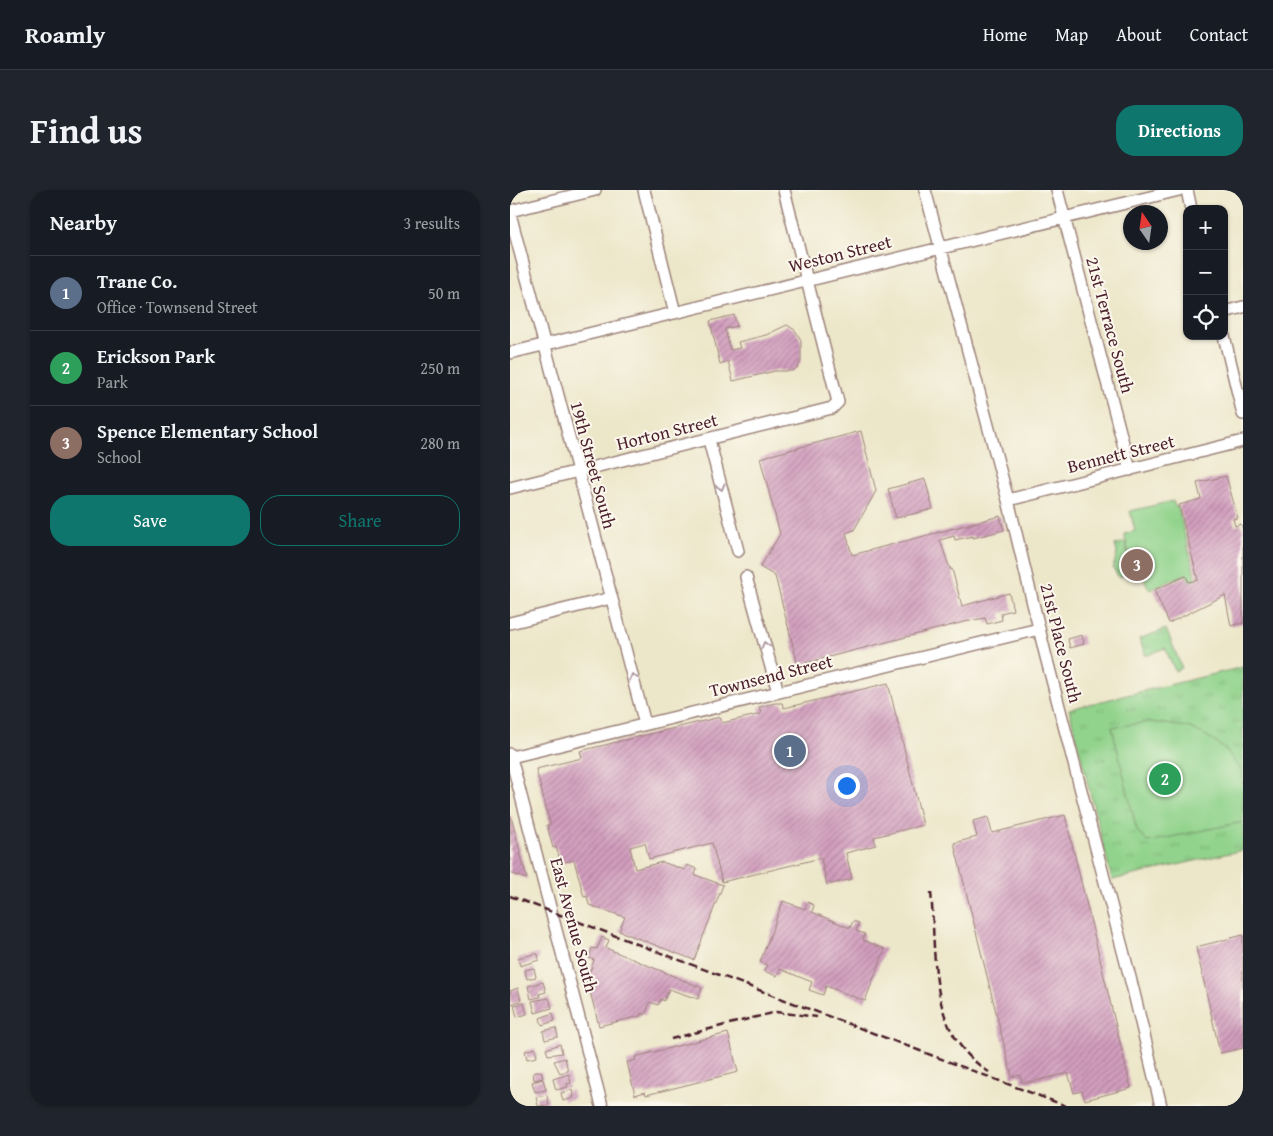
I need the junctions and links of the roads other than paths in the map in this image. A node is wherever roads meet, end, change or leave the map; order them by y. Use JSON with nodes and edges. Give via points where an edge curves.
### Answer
{"nodes":[{"id":1,"x":595,"y":190,"type":"edge"},
{"id":2,"x":644,"y":190,"type":"edge"},
{"id":3,"x":784,"y":190,"type":"edge"},
{"id":4,"x":925,"y":190,"type":"edge"},
{"id":5,"x":1057,"y":190,"type":"edge"},
{"id":6,"x":1179,"y":190,"type":"edge"},
{"id":7,"x":1187,"y":190,"type":"edge"},
{"id":8,"x":1191,"y":205,"type":"edge"},
{"id":9,"x":510,"y":212,"type":"edge"},
{"id":10,"x":1064,"y":218,"type":"junction"},
{"id":11,"x":940,"y":248,"type":"junction"},
{"id":12,"x":807,"y":280,"type":"junction"},
{"id":13,"x":1243,"y":308,"type":"edge"},
{"id":14,"x":1228,"y":311,"type":"edge"},
{"id":15,"x":675,"y":313,"type":"junction"},
{"id":16,"x":1225,"y":340,"type":"edge"},
{"id":17,"x":543,"y":345,"type":"junction"},
{"id":18,"x":510,"y":353,"type":"edge"},
{"id":19,"x":1243,"y":414,"type":"edge"},
{"id":20,"x":709,"y":440,"type":"junction"},
{"id":21,"x":1243,"y":441,"type":"edge"},
{"id":22,"x":1130,"y":470,"type":"junction"},
{"id":23,"x":577,"y":472,"type":"junction"},
{"id":24,"x":510,"y":488,"type":"edge"},
{"id":25,"x":1008,"y":500,"type":"junction"},
{"id":26,"x":738,"y":551,"type":"dead end"},
{"id":27,"x":746,"y":577,"type":"dead end"},
{"id":28,"x":611,"y":598,"type":"junction"},
{"id":29,"x":510,"y":623,"type":"edge"},
{"id":30,"x":1039,"y":629,"type":"junction"},
{"id":31,"x":778,"y":692,"type":"junction"},
{"id":32,"x":646,"y":724,"type":"junction"},
{"id":33,"x":510,"y":755,"type":"edge"},
{"id":34,"x":602,"y":1106,"type":"edge"},
{"id":35,"x":1161,"y":1106,"type":"edge"}],
"edges":[{"from":1,"to":9,"type":"street"},
{"from":2,"to":15,"type":"street"},
{"from":3,"to":12,"type":"street"},
{"from":4,"to":11,"type":"street","name":"21st Place South"},
{"from":5,"to":10,"type":"street","name":"21st Terrace South"},
{"from":6,"to":10,"type":"street","name":"Weston Street"},
{"from":7,"to":8,"type":"street"},
{"from":9,"to":17,"type":"street","name":"19th Street South"},
{"from":10,"to":11,"type":"street","name":"Weston Street"},
{"from":10,"to":22,"type":"street","name":"21st Terrace South"},
{"from":11,"to":12,"type":"street","name":"Weston Street"},
{"from":11,"to":25,"type":"street","name":"21st Place South"},
{"from":12,"to":15,"type":"street","name":"Weston Street"},
{"from":12,"to":20,"type":"street","name":"Horton Street","via":[[838,402],[832,408]]},
{"from":13,"to":14,"type":"street"},
{"from":15,"to":17,"type":"street","name":"Weston Street"},
{"from":16,"to":19,"type":"street"},
{"from":17,"to":18,"type":"street","name":"Weston Street"},
{"from":17,"to":23,"type":"street","name":"19th Street South"},
{"from":20,"to":23,"type":"street","name":"Horton Street"},
{"from":20,"to":26,"type":"street","one_way":true},
{"from":21,"to":22,"type":"street","name":"Bennett Street"},
{"from":22,"to":25,"type":"street","name":"Bennett Street"},
{"from":23,"to":24,"type":"street","name":"Horton Street"},
{"from":23,"to":28,"type":"street","name":"19th Street South"},
{"from":25,"to":30,"type":"street","name":"21st Place South"},
{"from":31,"to":27,"type":"street","one_way":true},
{"from":28,"to":29,"type":"street"},
{"from":32,"to":28,"type":"street","name":"19th Street South","one_way":true},
{"from":30,"to":31,"type":"street","name":"Townsend Street"},
{"from":30,"to":35,"type":"street","name":"21st Place South"},
{"from":31,"to":32,"type":"street","name":"Townsend Street"},
{"from":32,"to":33,"type":"street","name":"Townsend Street"},
{"from":33,"to":34,"type":"street","name":"East Avenue South"}]}
